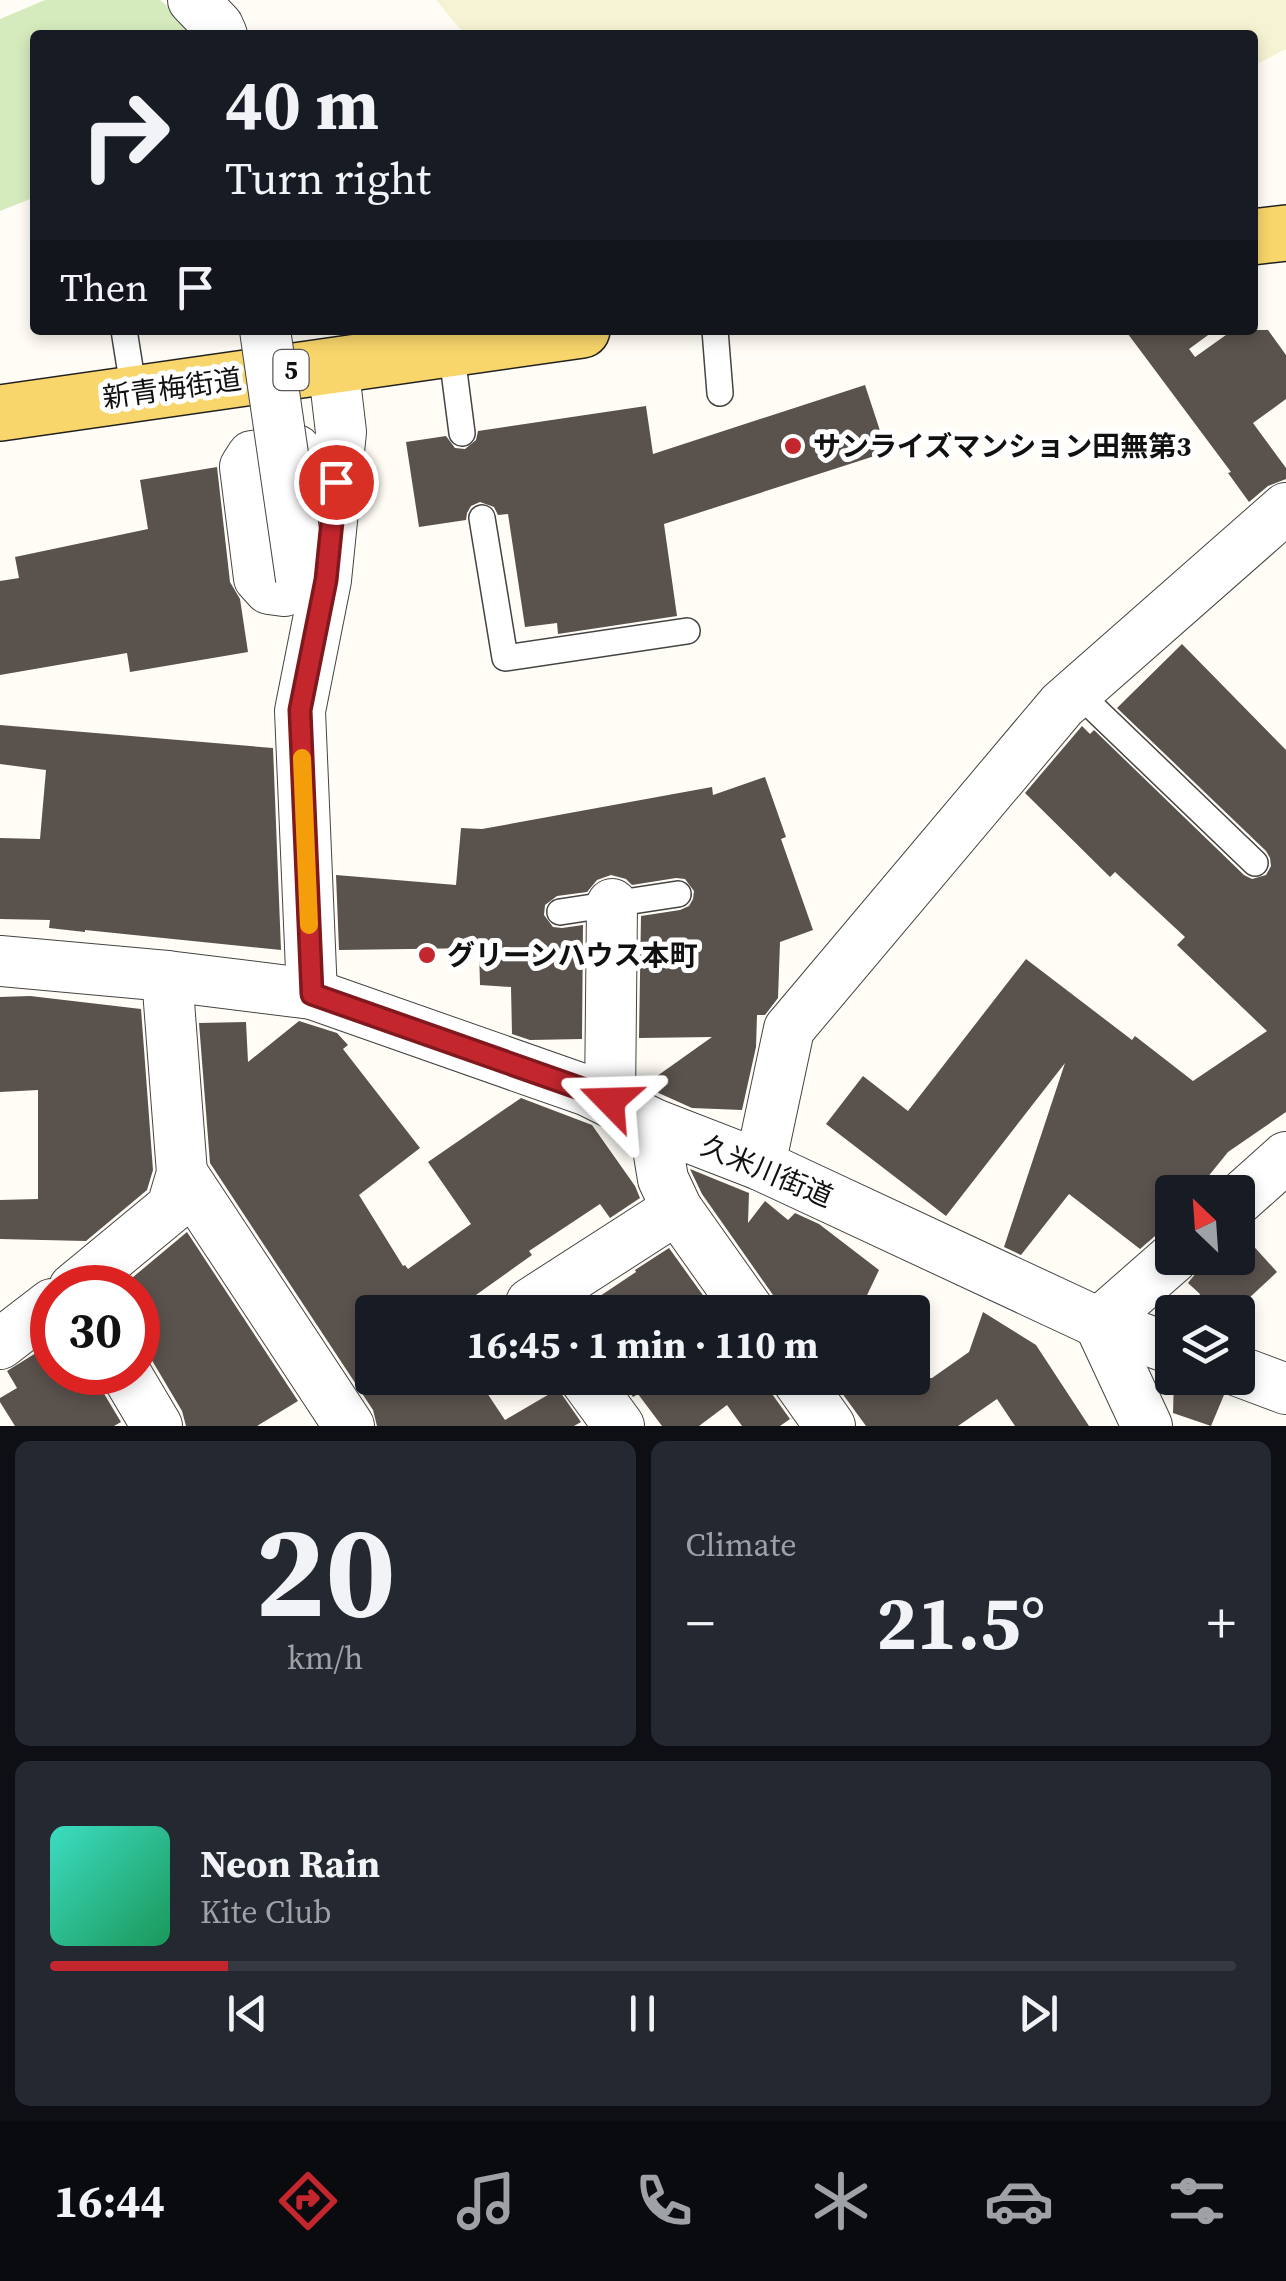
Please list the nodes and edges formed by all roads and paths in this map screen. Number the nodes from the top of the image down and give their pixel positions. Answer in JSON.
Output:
{"nodes":[{"id":1,"x":1286,"y":233,"type":"edge"},
{"id":2,"x":1258,"y":237,"type":"edge"},
{"id":3,"x":125,"y":335,"type":"edge"},
{"id":4,"x":266,"y":335,"type":"edge"},
{"id":5,"x":546,"y":335,"type":"edge"},
{"id":6,"x":714,"y":335,"type":"edge"},
{"id":7,"x":451,"y":348,"type":"junction"},
{"id":8,"x":338,"y":352,"type":"edge"},
{"id":9,"x":134,"y":393,"type":"junction"},
{"id":10,"x":720,"y":393,"type":"dead end"},
{"id":11,"x":0,"y":413,"type":"edge"},
{"id":12,"x":462,"y":434,"type":"dead end"},
{"id":13,"x":296,"y":450,"type":"dead end"},
{"id":14,"x":283,"y":452,"type":"edge"},
{"id":15,"x":283,"y":452,"type":"edge"},
{"id":16,"x":283,"y":452,"type":"edge"},
{"id":17,"x":283,"y":452,"type":"edge"},
{"id":18,"x":1286,"y":508,"type":"edge"},
{"id":19,"x":482,"y":518,"type":"dead end"},
{"id":20,"x":687,"y":631,"type":"dead end"},
{"id":21,"x":1077,"y":692,"type":"junction"},
{"id":22,"x":1255,"y":863,"type":"dead end"},
{"id":23,"x":678,"y":894,"type":"dead end"},
{"id":24,"x":612,"y":904,"type":"junction"},
{"id":25,"x":560,"y":912,"type":"dead end"},
{"id":26,"x":0,"y":961,"type":"edge"},
{"id":27,"x":167,"y":976,"type":"junction"},
{"id":28,"x":312,"y":994,"type":"junction"},
{"id":29,"x":610,"y":1101,"type":"junction"},
{"id":30,"x":654,"y":1124,"type":"junction"},
{"id":31,"x":1286,"y":1157,"type":"edge"},
{"id":32,"x":760,"y":1165,"type":"junction"},
{"id":33,"x":182,"y":1172,"type":"junction"},
{"id":34,"x":1255,"y":1185,"type":"edge"},
{"id":35,"x":677,"y":1209,"type":"junction"},
{"id":36,"x":101,"y":1265,"type":"edge"},
{"id":37,"x":1155,"y":1274,"type":"edge"},
{"id":38,"x":545,"y":1295,"type":"edge"},
{"id":39,"x":738,"y":1295,"type":"edge"},
{"id":40,"x":30,"y":1321,"type":"edge"},
{"id":41,"x":1099,"y":1323,"type":"junction"},
{"id":42,"x":1155,"y":1342,"type":"edge"},
{"id":43,"x":0,"y":1344,"type":"edge"},
{"id":44,"x":139,"y":1395,"type":"edge"},
{"id":45,"x":596,"y":1395,"type":"edge"},
{"id":46,"x":808,"y":1395,"type":"edge"},
{"id":47,"x":157,"y":1426,"type":"edge"},
{"id":48,"x":349,"y":1426,"type":"edge"},
{"id":49,"x":618,"y":1426,"type":"edge"},
{"id":50,"x":830,"y":1426,"type":"edge"},
{"id":51,"x":1147,"y":1426,"type":"edge"}],
"edges":[{"from":1,"to":2,"type":"main road"},
{"from":3,"to":9,"type":"lane"},
{"from":4,"to":14,"type":"street","bridge":true},
{"from":5,"to":7,"type":"main road","name":"新青梅街道","number":"5"},
{"from":6,"to":10,"type":"lane"},
{"from":7,"to":8,"type":"main road","name":"新青梅街道","number":"5"},
{"from":7,"to":12,"type":"lane"},
{"from":8,"to":9,"type":"main road","name":"新青梅街道","number":"5"},
{"from":8,"to":28,"type":"street"},
{"from":9,"to":11,"type":"main road","name":"新青梅街道","number":"5"},
{"from":13,"to":17,"type":"street","bridge":true},
{"from":15,"to":16,"type":"street","bridge":true},
{"from":18,"to":21,"type":"street"},
{"from":19,"to":20,"type":"lane"},
{"from":21,"to":22,"type":"lane"},
{"from":21,"to":32,"type":"street"},
{"from":23,"to":24,"type":"lane"},
{"from":24,"to":25,"type":"lane"},
{"from":24,"to":29,"type":"street"},
{"from":26,"to":27,"type":"street","name":"久米川街道"},
{"from":27,"to":28,"type":"street","name":"久米川街道"},
{"from":27,"to":33,"type":"street"},
{"from":28,"to":29,"type":"street","name":"久米川街道"},
{"from":29,"to":30,"type":"street","name":"久米川街道"},
{"from":30,"to":32,"type":"street","name":"久米川街道"},
{"from":30,"to":35,"type":"street"},
{"from":31,"to":34,"type":"street"},
{"from":32,"to":41,"type":"street","name":"久米川街道"},
{"from":33,"to":36,"type":"street"},
{"from":33,"to":48,"type":"street"},
{"from":35,"to":38,"type":"street"},
{"from":35,"to":39,"type":"street"},
{"from":37,"to":41,"type":"street"},
{"from":40,"to":43,"type":"street"},
{"from":41,"to":42,"type":"street","name":"久米川街道"},
{"from":41,"to":51,"type":"street"},
{"from":44,"to":47,"type":"street"},
{"from":45,"to":49,"type":"street"},
{"from":46,"to":50,"type":"street"}]}
